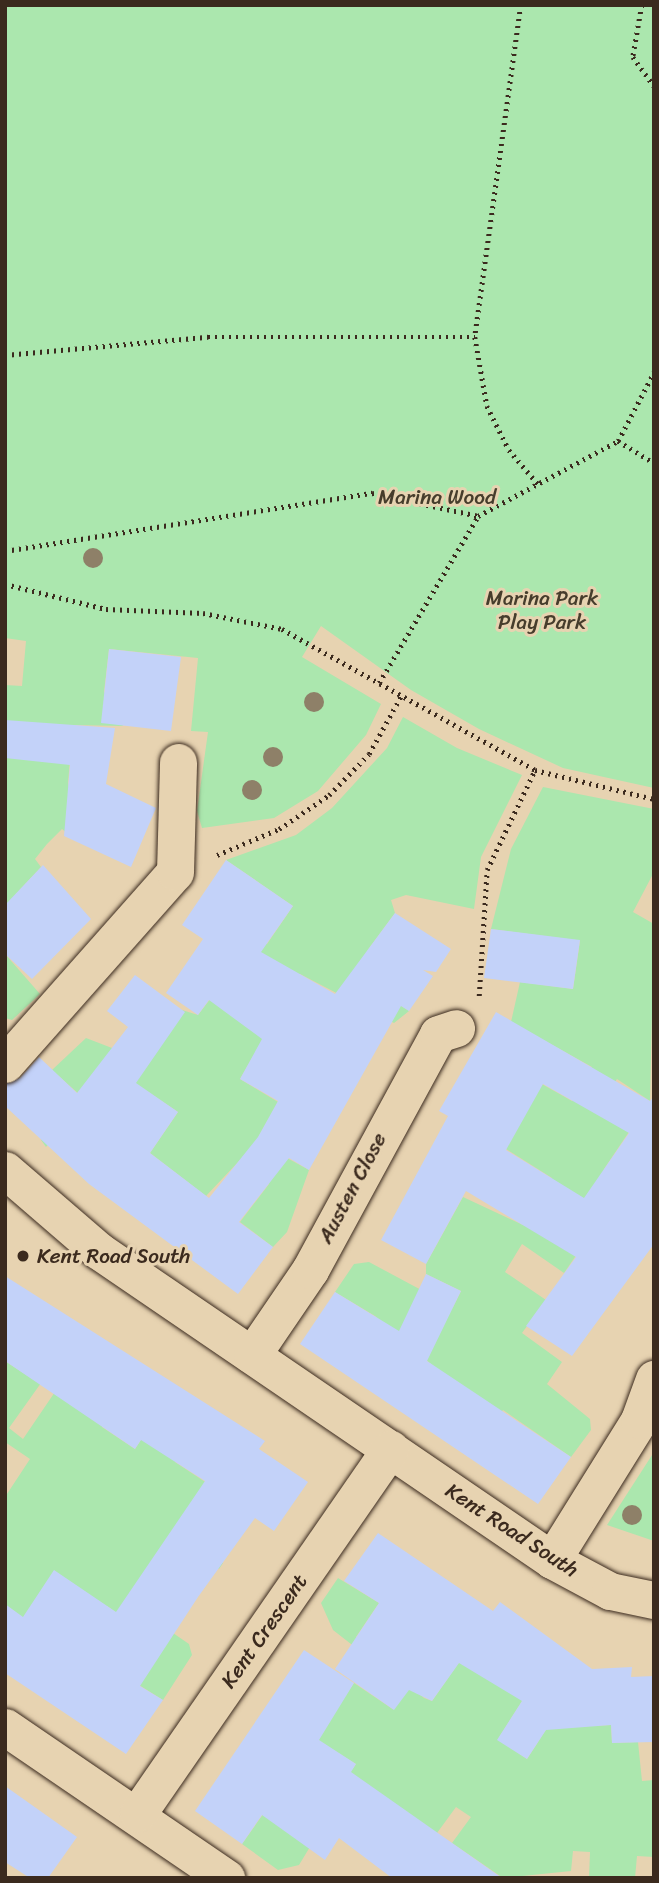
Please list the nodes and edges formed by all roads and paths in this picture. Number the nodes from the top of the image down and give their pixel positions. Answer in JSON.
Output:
{"nodes":[{"id":1,"x":520,"y":5,"type":"edge"},
{"id":2,"x":642,"y":5,"type":"edge"},
{"id":3,"x":654,"y":86,"type":"edge"},
{"id":4,"x":475,"y":337,"type":"junction"},
{"id":5,"x":5,"y":355,"type":"edge"},
{"id":6,"x":654,"y":372,"type":"edge"},
{"id":7,"x":618,"y":441,"type":"junction"},
{"id":8,"x":654,"y":463,"type":"edge"},
{"id":9,"x":538,"y":484,"type":"junction"},
{"id":10,"x":478,"y":516,"type":"junction"},
{"id":11,"x":5,"y":551,"type":"edge"},
{"id":12,"x":5,"y":584,"type":"edge"},
{"id":13,"x":379,"y":683,"type":"junction"},
{"id":14,"x":401,"y":696,"type":"junction"},
{"id":15,"x":178,"y":762,"type":"dead end"},
{"id":16,"x":535,"y":770,"type":"junction"},
{"id":17,"x":654,"y":799,"type":"edge"},
{"id":18,"x":176,"y":872,"type":"junction"},
{"id":19,"x":456,"y":1028,"type":"joint"},
{"id":20,"x":5,"y":1065,"type":"edge"},
{"id":21,"x":5,"y":1170,"type":"edge"},
{"id":22,"x":252,"y":1355,"type":"junction"},
{"id":23,"x":654,"y":1379,"type":"edge"},
{"id":24,"x":390,"y":1449,"type":"junction"},
{"id":25,"x":552,"y":1560,"type":"junction"},
{"id":26,"x":654,"y":1601,"type":"edge"},
{"id":27,"x":5,"y":1727,"type":"edge"},
{"id":28,"x":138,"y":1813,"type":"junction"},
{"id":29,"x":226,"y":1878,"type":"edge"}],
"edges":[{"from":1,"to":4,"type":"path"},
{"from":2,"to":3,"type":"path"},
{"from":4,"to":5,"type":"path"},
{"from":4,"to":9,"type":"path"},
{"from":6,"to":7,"type":"path"},
{"from":7,"to":8,"type":"path"},
{"from":7,"to":9,"type":"path"},
{"from":9,"to":10,"type":"path"},
{"from":10,"to":11,"type":"path"},
{"from":10,"to":13,"type":"path"},
{"from":12,"to":13,"type":"path"},
{"from":13,"to":14,"type":"path"},
{"from":14,"to":16,"type":"path"},
{"from":14,"to":18,"type":"path"},
{"from":15,"to":18,"type":"street"},
{"from":16,"to":17,"type":"path"},
{"from":16,"to":19,"type":"path"},
{"from":18,"to":20,"type":"street"},
{"from":19,"to":22,"type":"street","name":"Austen Close"},
{"from":21,"to":22,"type":"street","name":"Kent Road South"},
{"from":22,"to":24,"type":"street","name":"Kent Road South"},
{"from":23,"to":25,"type":"street"},
{"from":24,"to":25,"type":"street","name":"Kent Road South"},
{"from":24,"to":28,"type":"street","name":"Kent Crescent"},
{"from":25,"to":26,"type":"street","name":"Kent Road South"},
{"from":27,"to":28,"type":"street"},
{"from":28,"to":29,"type":"street"}]}
